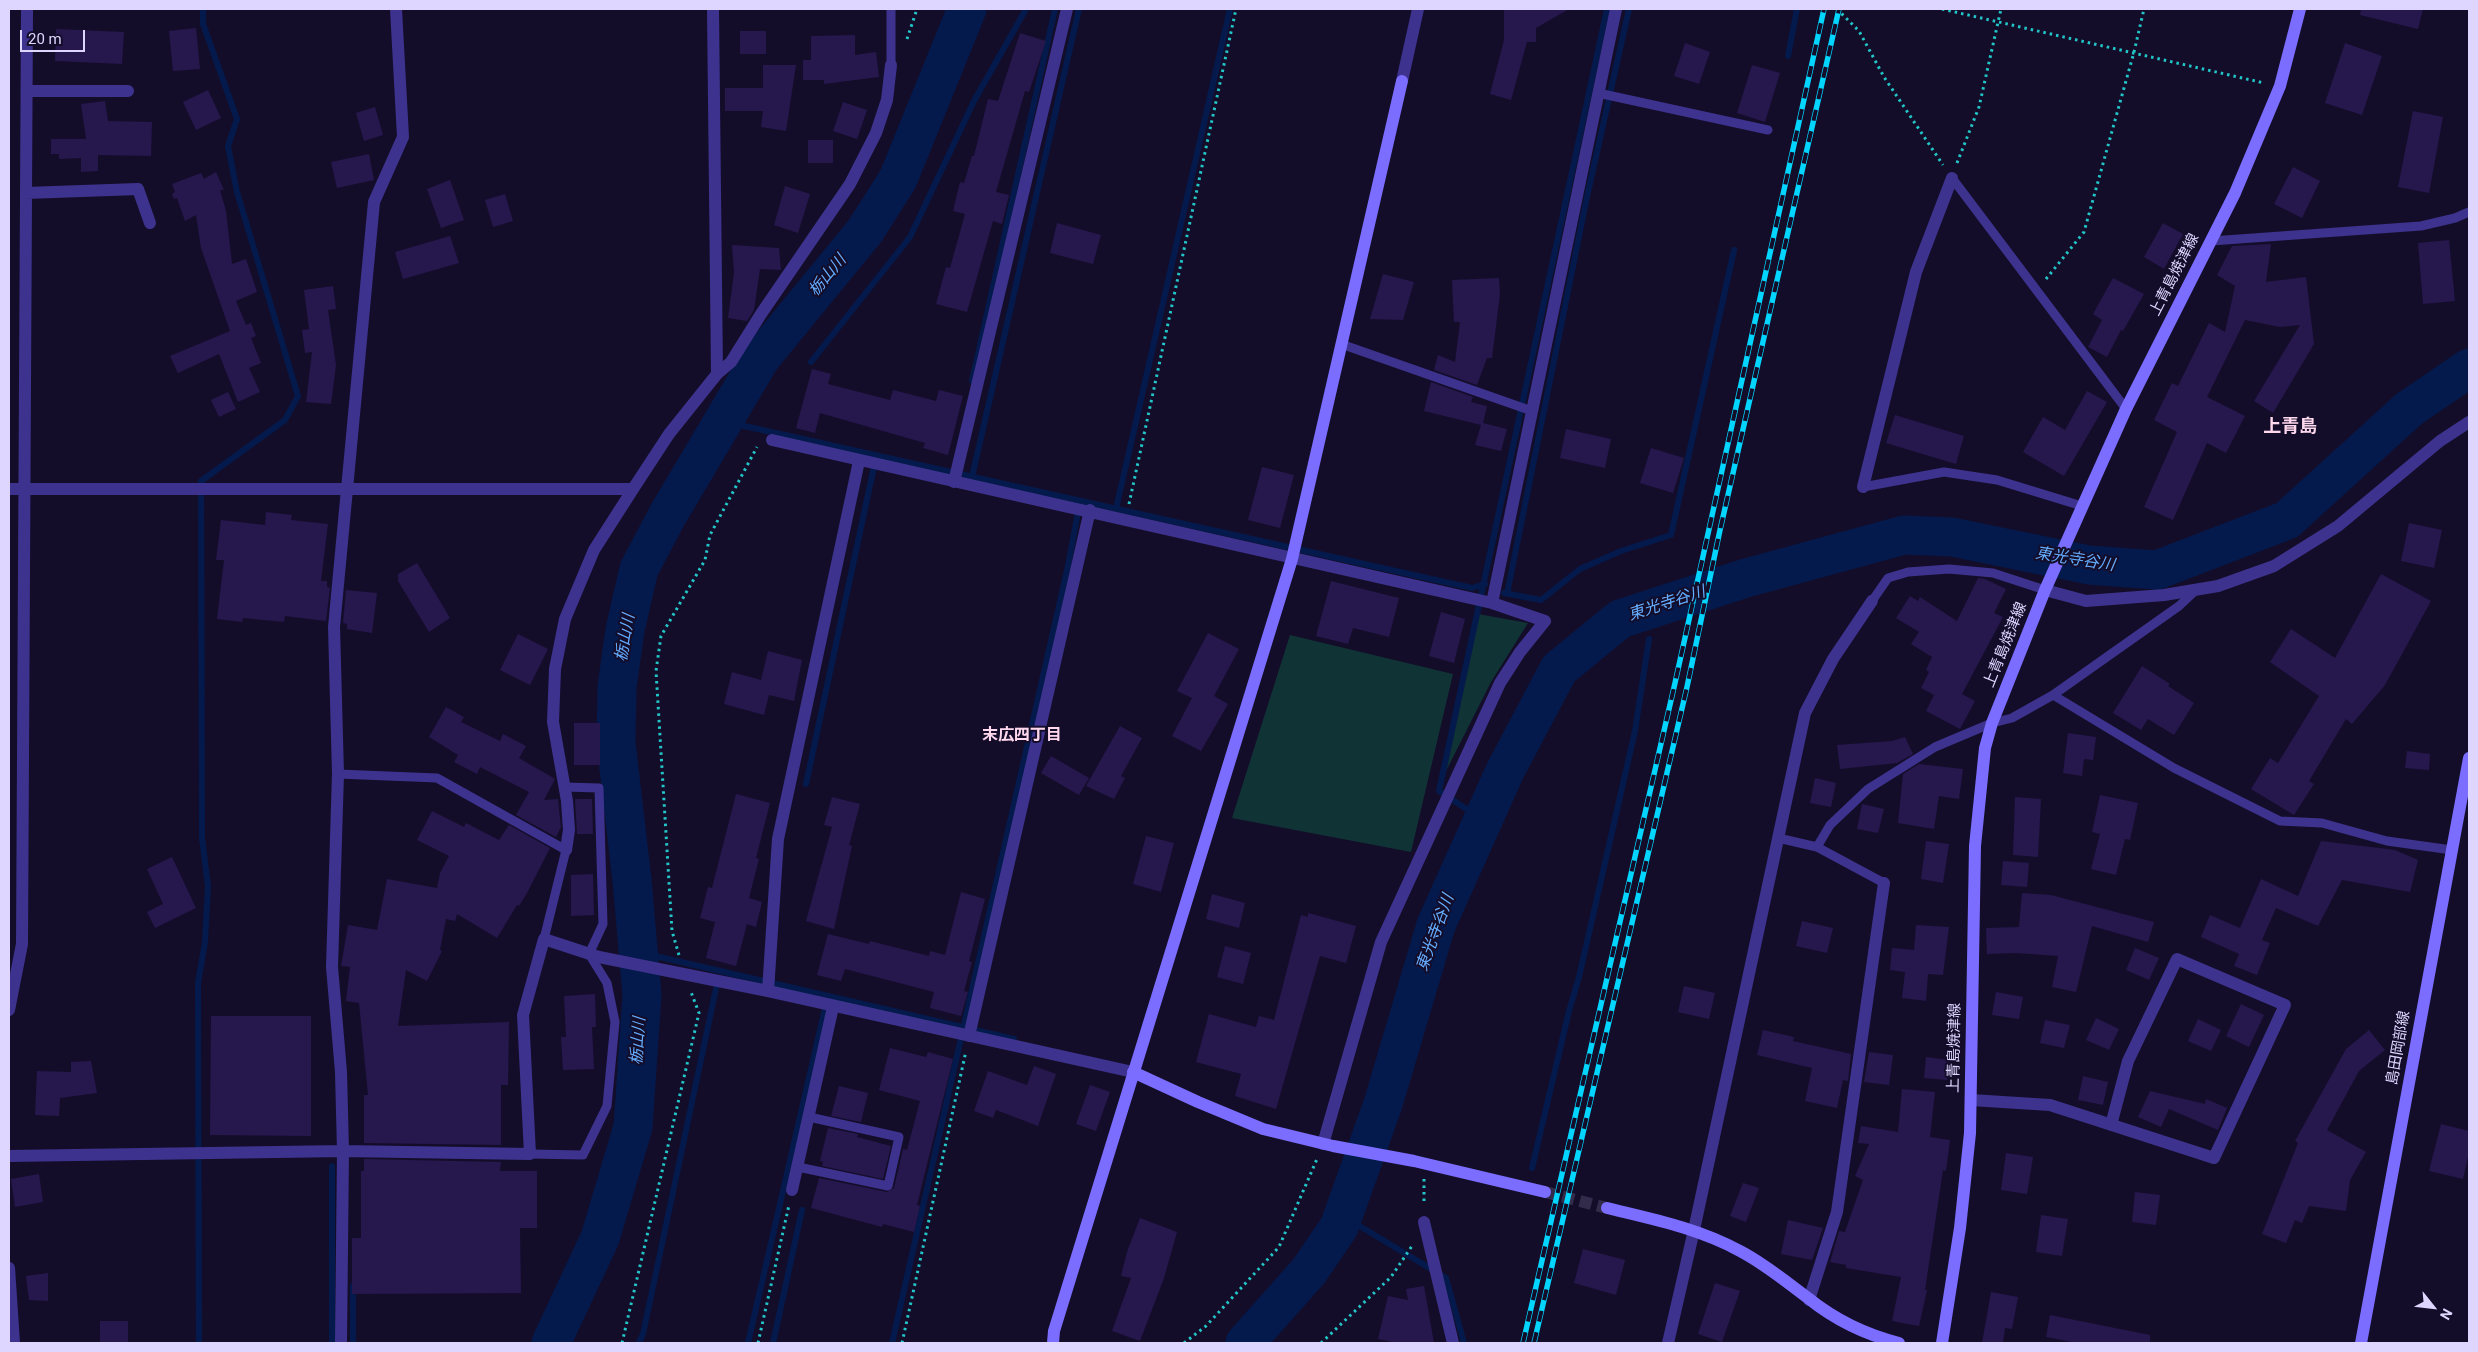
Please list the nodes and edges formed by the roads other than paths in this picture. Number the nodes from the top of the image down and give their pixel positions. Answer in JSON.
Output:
{"nodes":[{"id":1,"x":27,"y":9,"type":"edge"},
{"id":2,"x":396,"y":9,"type":"edge"},
{"id":3,"x":713,"y":9,"type":"edge"},
{"id":4,"x":891,"y":9,"type":"edge"},
{"id":5,"x":1067,"y":9,"type":"edge"},
{"id":6,"x":1418,"y":9,"type":"edge"},
{"id":7,"x":1616,"y":9,"type":"edge"},
{"id":8,"x":2300,"y":9,"type":"edge"},
{"id":9,"x":891,"y":65,"type":"joint"},
{"id":10,"x":26,"y":91,"type":"junction"},
{"id":11,"x":128,"y":92,"type":"dead end"},
{"id":12,"x":1598,"y":93,"type":"junction"},
{"id":13,"x":1768,"y":130,"type":"dead end"},
{"id":14,"x":1952,"y":178,"type":"joint"},
{"id":15,"x":26,"y":193,"type":"junction"},
{"id":16,"x":2469,"y":212,"type":"edge"},
{"id":17,"x":150,"y":223,"type":"dead end"},
{"id":18,"x":2211,"y":241,"type":"junction"},
{"id":19,"x":1341,"y":344,"type":"junction"},
{"id":20,"x":717,"y":374,"type":"junction"},
{"id":21,"x":2126,"y":409,"type":"junction"},
{"id":22,"x":1532,"y":411,"type":"junction"},
{"id":23,"x":2469,"y":422,"type":"edge"},
{"id":24,"x":772,"y":440,"type":"road end"},
{"id":25,"x":860,"y":461,"type":"junction"},
{"id":26,"x":954,"y":482,"type":"junction"},
{"id":27,"x":1863,"y":487,"type":"joint"},
{"id":28,"x":9,"y":489,"type":"edge"},
{"id":29,"x":633,"y":489,"type":"junction"},
{"id":30,"x":26,"y":490,"type":"junction"},
{"id":31,"x":346,"y":490,"type":"junction"},
{"id":32,"x":1090,"y":510,"type":"junction"},
{"id":33,"x":2080,"y":511,"type":"junction"},
{"id":34,"x":1292,"y":558,"type":"junction"},
{"id":35,"x":2045,"y":590,"type":"junction"},
{"id":36,"x":2196,"y":590,"type":"junction"},
{"id":37,"x":1872,"y":601,"type":"joint"},
{"id":38,"x":1492,"y":603,"type":"junction"},
{"id":39,"x":2053,"y":694,"type":"junction"},
{"id":40,"x":1992,"y":723,"type":"junction"},
{"id":41,"x":2469,"y":758,"type":"edge"},
{"id":42,"x":338,"y":774,"type":"junction"},
{"id":43,"x":565,"y":787,"type":"junction"},
{"id":44,"x":1778,"y":838,"type":"junction"},
{"id":45,"x":1817,"y":847,"type":"junction"},
{"id":46,"x":566,"y":850,"type":"junction"},
{"id":47,"x":2452,"y":850,"type":"junction"},
{"id":48,"x":1884,"y":883,"type":"joint"},
{"id":49,"x":544,"y":939,"type":"junction"},
{"id":50,"x":594,"y":956,"type":"junction"},
{"id":51,"x":768,"y":992,"type":"junction"},
{"id":52,"x":833,"y":1007,"type":"junction"},
{"id":53,"x":9,"y":1010,"type":"edge"},
{"id":54,"x":969,"y":1036,"type":"junction"},
{"id":55,"x":1133,"y":1072,"type":"junction"},
{"id":56,"x":1971,"y":1100,"type":"junction"},
{"id":57,"x":809,"y":1117,"type":"junction"},
{"id":58,"x":2111,"y":1125,"type":"junction"},
{"id":59,"x":1328,"y":1145,"type":"junction"},
{"id":60,"x":343,"y":1151,"type":"junction"},
{"id":61,"x":530,"y":1154,"type":"junction"},
{"id":62,"x":9,"y":1156,"type":"edge"},
{"id":63,"x":798,"y":1166,"type":"junction"},
{"id":64,"x":792,"y":1190,"type":"road end"},
{"id":65,"x":1545,"y":1192,"type":"tunnel mouth"},
{"id":66,"x":1607,"y":1208,"type":"tunnel mouth"},
{"id":67,"x":1424,"y":1222,"type":"road end"},
{"id":68,"x":1694,"y":1230,"type":"junction"},
{"id":69,"x":9,"y":1268,"type":"edge"},
{"id":70,"x":1809,"y":1300,"type":"junction"},
{"id":71,"x":14,"y":1343,"type":"edge"},
{"id":72,"x":341,"y":1343,"type":"edge"},
{"id":73,"x":1053,"y":1343,"type":"edge"},
{"id":74,"x":1453,"y":1343,"type":"edge"},
{"id":75,"x":1668,"y":1343,"type":"edge"},
{"id":76,"x":1899,"y":1343,"type":"edge"},
{"id":77,"x":1942,"y":1343,"type":"edge"},
{"id":78,"x":2361,"y":1343,"type":"edge"}],
"edges":[{"from":1,"to":10,"type":"street"},
{"from":2,"to":31,"type":"street"},
{"from":3,"to":20,"type":"street"},
{"from":4,"to":9,"type":"lane"},
{"from":5,"to":26,"type":"street"},
{"from":6,"to":19,"type":"street"},
{"from":7,"to":12,"type":"street"},
{"from":8,"to":18,"type":"street","name":"上青島焼津線"},
{"from":9,"to":20,"type":"street"},
{"from":10,"to":11,"type":"street"},
{"from":10,"to":15,"type":"street"},
{"from":12,"to":13,"type":"lane"},
{"from":12,"to":22,"type":"street"},
{"from":14,"to":21,"type":"lane"},
{"from":14,"to":27,"type":"street"},
{"from":15,"to":17,"type":"street"},
{"from":15,"to":30,"type":"street"},
{"from":16,"to":18,"type":"lane"},
{"from":18,"to":21,"type":"street","name":"上青島焼津線"},
{"from":19,"to":22,"type":"lane"},
{"from":19,"to":34,"type":"street"},
{"from":20,"to":29,"type":"street"},
{"from":21,"to":33,"type":"street","name":"上青島焼津線"},
{"from":22,"to":38,"type":"street"},
{"from":23,"to":36,"type":"street"},
{"from":24,"to":25,"type":"street"},
{"from":25,"to":26,"type":"street"},
{"from":25,"to":51,"type":"street"},
{"from":26,"to":32,"type":"street"},
{"from":27,"to":33,"type":"lane"},
{"from":28,"to":30,"type":"street"},
{"from":29,"to":31,"type":"street"},
{"from":29,"to":43,"type":"street"},
{"from":30,"to":31,"type":"street"},
{"from":30,"to":53,"type":"street"},
{"from":31,"to":42,"type":"street"},
{"from":32,"to":34,"type":"street"},
{"from":32,"to":54,"type":"street"},
{"from":33,"to":35,"type":"street","name":"上青島焼津線"},
{"from":34,"to":38,"type":"street"},
{"from":34,"to":55,"type":"street"},
{"from":35,"to":36,"type":"street"},
{"from":35,"to":37,"type":"lane"},
{"from":35,"to":40,"type":"street","name":"上青島焼津線"},
{"from":36,"to":39,"type":"lane"},
{"from":37,"to":44,"type":"street"},
{"from":38,"to":59,"type":"street"},
{"from":39,"to":40,"type":"lane"},
{"from":39,"to":47,"type":"lane"},
{"from":40,"to":45,"type":"lane"},
{"from":40,"to":56,"type":"street","name":"上青島焼津線"},
{"from":41,"to":47,"type":"street","name":"島田岡部線"},
{"from":42,"to":46,"type":"lane"},
{"from":42,"to":60,"type":"street"},
{"from":43,"to":46,"type":"street"},
{"from":43,"to":50,"type":"lane"},
{"from":44,"to":45,"type":"lane"},
{"from":44,"to":68,"type":"street"},
{"from":45,"to":48,"type":"lane"},
{"from":46,"to":49,"type":"lane"},
{"from":47,"to":78,"type":"street","name":"島田岡部線"},
{"from":48,"to":70,"type":"street"},
{"from":49,"to":50,"type":"street"},
{"from":49,"to":61,"type":"street"},
{"from":50,"to":51,"type":"street"},
{"from":50,"to":61,"type":"lane"},
{"from":51,"to":52,"type":"street"},
{"from":52,"to":54,"type":"street"},
{"from":52,"to":57,"type":"street"},
{"from":54,"to":55,"type":"street"},
{"from":55,"to":59,"type":"street"},
{"from":55,"to":73,"type":"street"},
{"from":56,"to":58,"type":"street"},
{"from":56,"to":77,"type":"street","name":"上青島焼津線"},
{"from":57,"to":63,"type":"street"},
{"from":57,"to":63,"type":"lane"},
{"from":58,"to":58,"type":"street"},
{"from":59,"to":65,"type":"street"},
{"from":60,"to":61,"type":"street"},
{"from":60,"to":62,"type":"street"},
{"from":60,"to":72,"type":"street"},
{"from":63,"to":64,"type":"street"},
{"from":66,"to":68,"type":"street"},
{"from":67,"to":74,"type":"street"},
{"from":68,"to":70,"type":"street"},
{"from":68,"to":75,"type":"street"},
{"from":69,"to":71,"type":"street"},
{"from":70,"to":76,"type":"street"}]}
